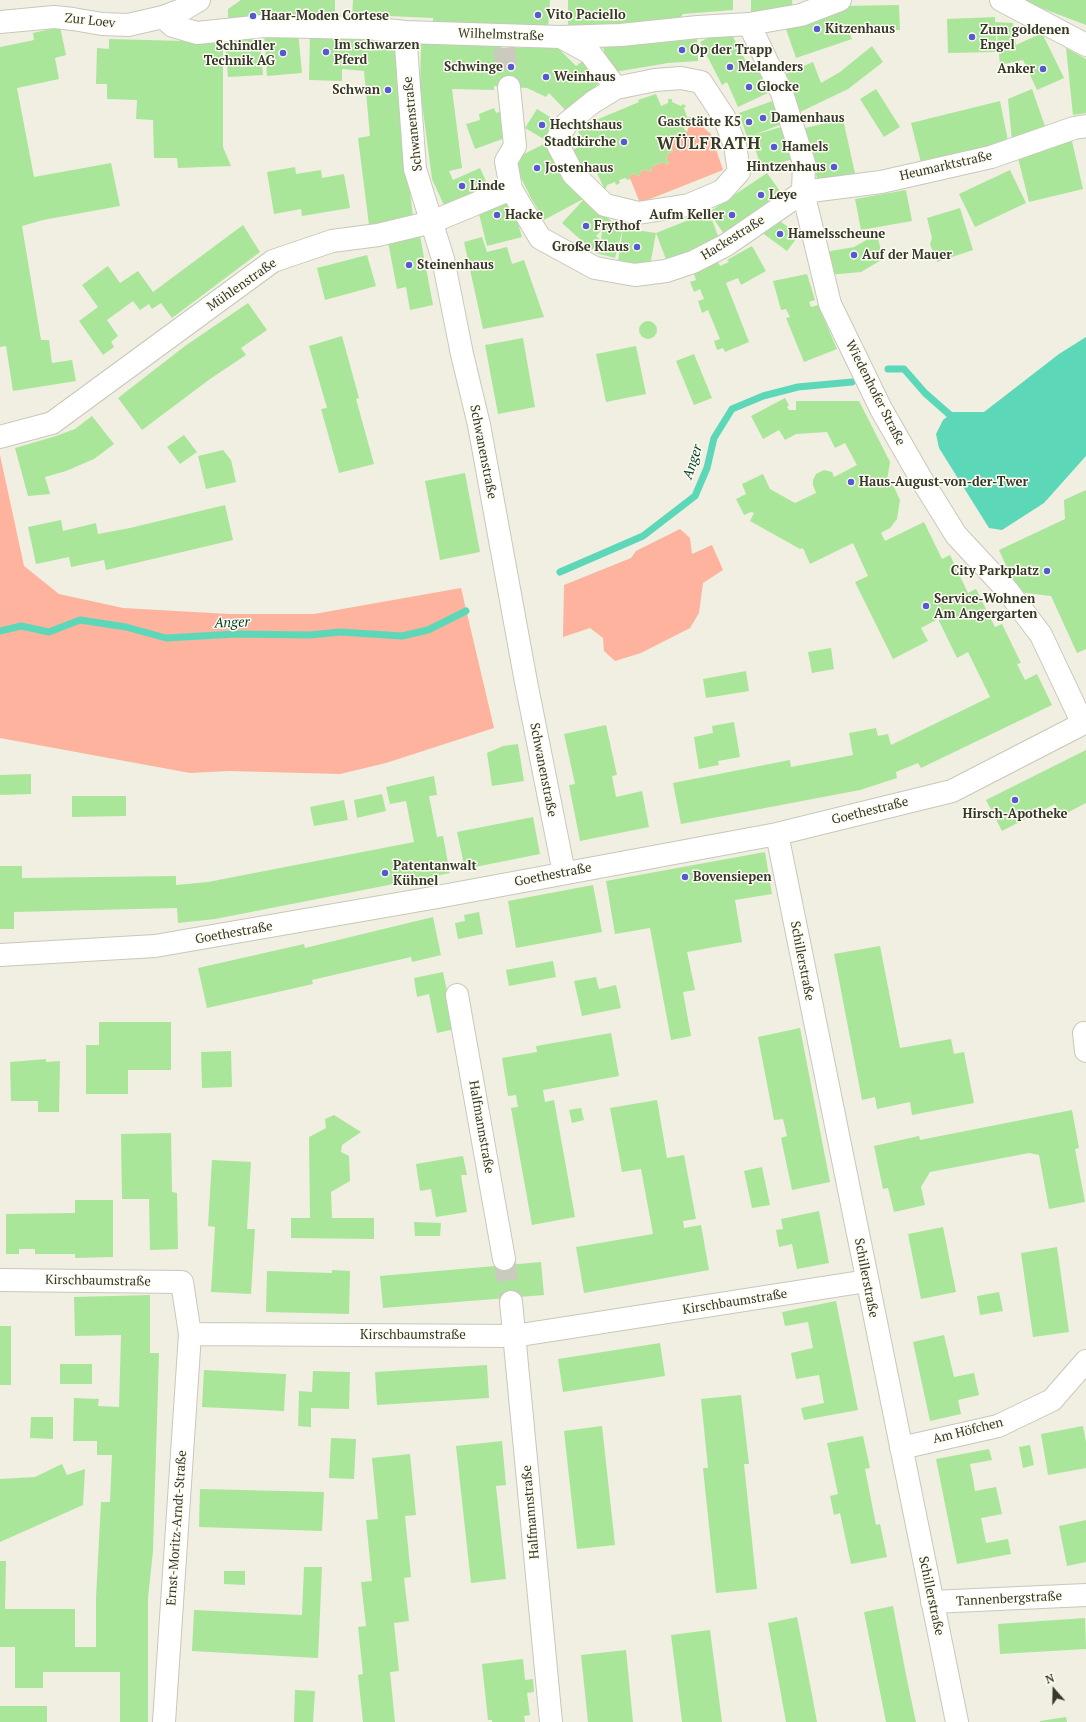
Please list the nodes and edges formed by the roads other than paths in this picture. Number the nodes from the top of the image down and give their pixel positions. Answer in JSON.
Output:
{"nodes":[{"id":1,"x":199,"y":0,"type":"edge"},
{"id":2,"x":840,"y":0,"type":"edge"},
{"id":3,"x":1001,"y":0,"type":"edge"},
{"id":4,"x":163,"y":17,"type":"junction"},
{"id":5,"x":0,"y":22,"type":"edge"},
{"id":6,"x":749,"y":24,"type":"junction"},
{"id":7,"x":405,"y":32,"type":"junction"},
{"id":8,"x":561,"y":37,"type":"junction"},
{"id":9,"x":1086,"y":45,"type":"edge"},
{"id":10,"x":509,"y":87,"type":"tunnel mouth"},
{"id":11,"x":616,"y":88,"type":"junction"},
{"id":12,"x":1086,"y":126,"type":"edge"},
{"id":13,"x":511,"y":189,"type":"junction"},
{"id":14,"x":803,"y":192,"type":"junction"},
{"id":15,"x":432,"y":222,"type":"junction"},
{"id":16,"x":0,"y":437,"type":"edge"},
{"id":17,"x":1084,"y":723,"type":"edge"},
{"id":18,"x":777,"y":834,"type":"junction"},
{"id":19,"x":564,"y":873,"type":"junction"},
{"id":20,"x":0,"y":955,"type":"edge"},
{"id":21,"x":457,"y":995,"type":"dead end"},
{"id":22,"x":504,"y":1259,"type":"tunnel mouth"},
{"id":23,"x":0,"y":1280,"type":"edge"},
{"id":24,"x":867,"y":1281,"type":"junction"},
{"id":25,"x":511,"y":1302,"type":"tunnel mouth"},
{"id":26,"x":190,"y":1334,"type":"junction"},
{"id":27,"x":514,"y":1336,"type":"junction"},
{"id":28,"x":1086,"y":1361,"type":"edge"},
{"id":29,"x":901,"y":1448,"type":"junction"},
{"id":30,"x":1086,"y":1596,"type":"edge"},
{"id":31,"x":932,"y":1602,"type":"junction"},
{"id":32,"x":164,"y":1722,"type":"edge"},
{"id":33,"x":551,"y":1722,"type":"edge"},
{"id":34,"x":957,"y":1722,"type":"edge"}],
"edges":[{"from":1,"to":4,"type":"street","name":"Zur Loev"},
{"from":2,"to":6,"type":"street","name":"Wilhelmstraße"},
{"from":3,"to":9,"type":"street"},
{"from":4,"to":5,"type":"street","name":"Zur Loev"},
{"from":4,"to":7,"type":"street","name":"Wilhelmstraße"},
{"from":6,"to":8,"type":"street","name":"Wilhelmstraße"},
{"from":6,"to":14,"type":"street","name":"Wiedenhofer Straße"},
{"from":7,"to":8,"type":"street","name":"Wilhelmstraße"},
{"from":7,"to":15,"type":"street","name":"Schwanenstraße"},
{"from":8,"to":11,"type":"street"},
{"from":10,"to":13,"type":"street","name":"Hackestraße"},
{"from":11,"to":11,"type":"street"},
{"from":12,"to":14,"type":"street","name":"Heumarktstraße"},
{"from":13,"to":14,"type":"street","name":"Hackestraße"},
{"from":13,"to":15,"type":"street","name":"Mühlenstraße"},
{"from":14,"to":17,"type":"street","name":"Wiedenhofer Straße"},
{"from":15,"to":16,"type":"street","name":"Mühlenstraße"},
{"from":15,"to":19,"type":"street","name":"Schwanenstraße"},
{"from":17,"to":18,"type":"street","name":"Goethestraße"},
{"from":18,"to":19,"type":"street","name":"Goethestraße"},
{"from":18,"to":24,"type":"street","name":"Schillerstraße"},
{"from":19,"to":20,"type":"street","name":"Goethestraße"},
{"from":21,"to":22,"type":"street","name":"Halfmannstraße"},
{"from":23,"to":26,"type":"street","name":"Kirschbaumstraße"},
{"from":24,"to":27,"type":"street","name":"Kirschbaumstraße"},
{"from":24,"to":29,"type":"street","name":"Schillerstraße"},
{"from":25,"to":27,"type":"street","name":"Halfmannstraße"},
{"from":26,"to":27,"type":"street","name":"Kirschbaumstraße"},
{"from":26,"to":32,"type":"street","name":"Ernst-Moritz-Arndt-Straße"},
{"from":27,"to":33,"type":"street","name":"Halfmannstraße"},
{"from":28,"to":29,"type":"street","name":"Am Höfchen"},
{"from":29,"to":31,"type":"street","name":"Schillerstraße"},
{"from":30,"to":31,"type":"street","name":"Tannenbergstraße"},
{"from":31,"to":34,"type":"street","name":"Schillerstraße"}]}
